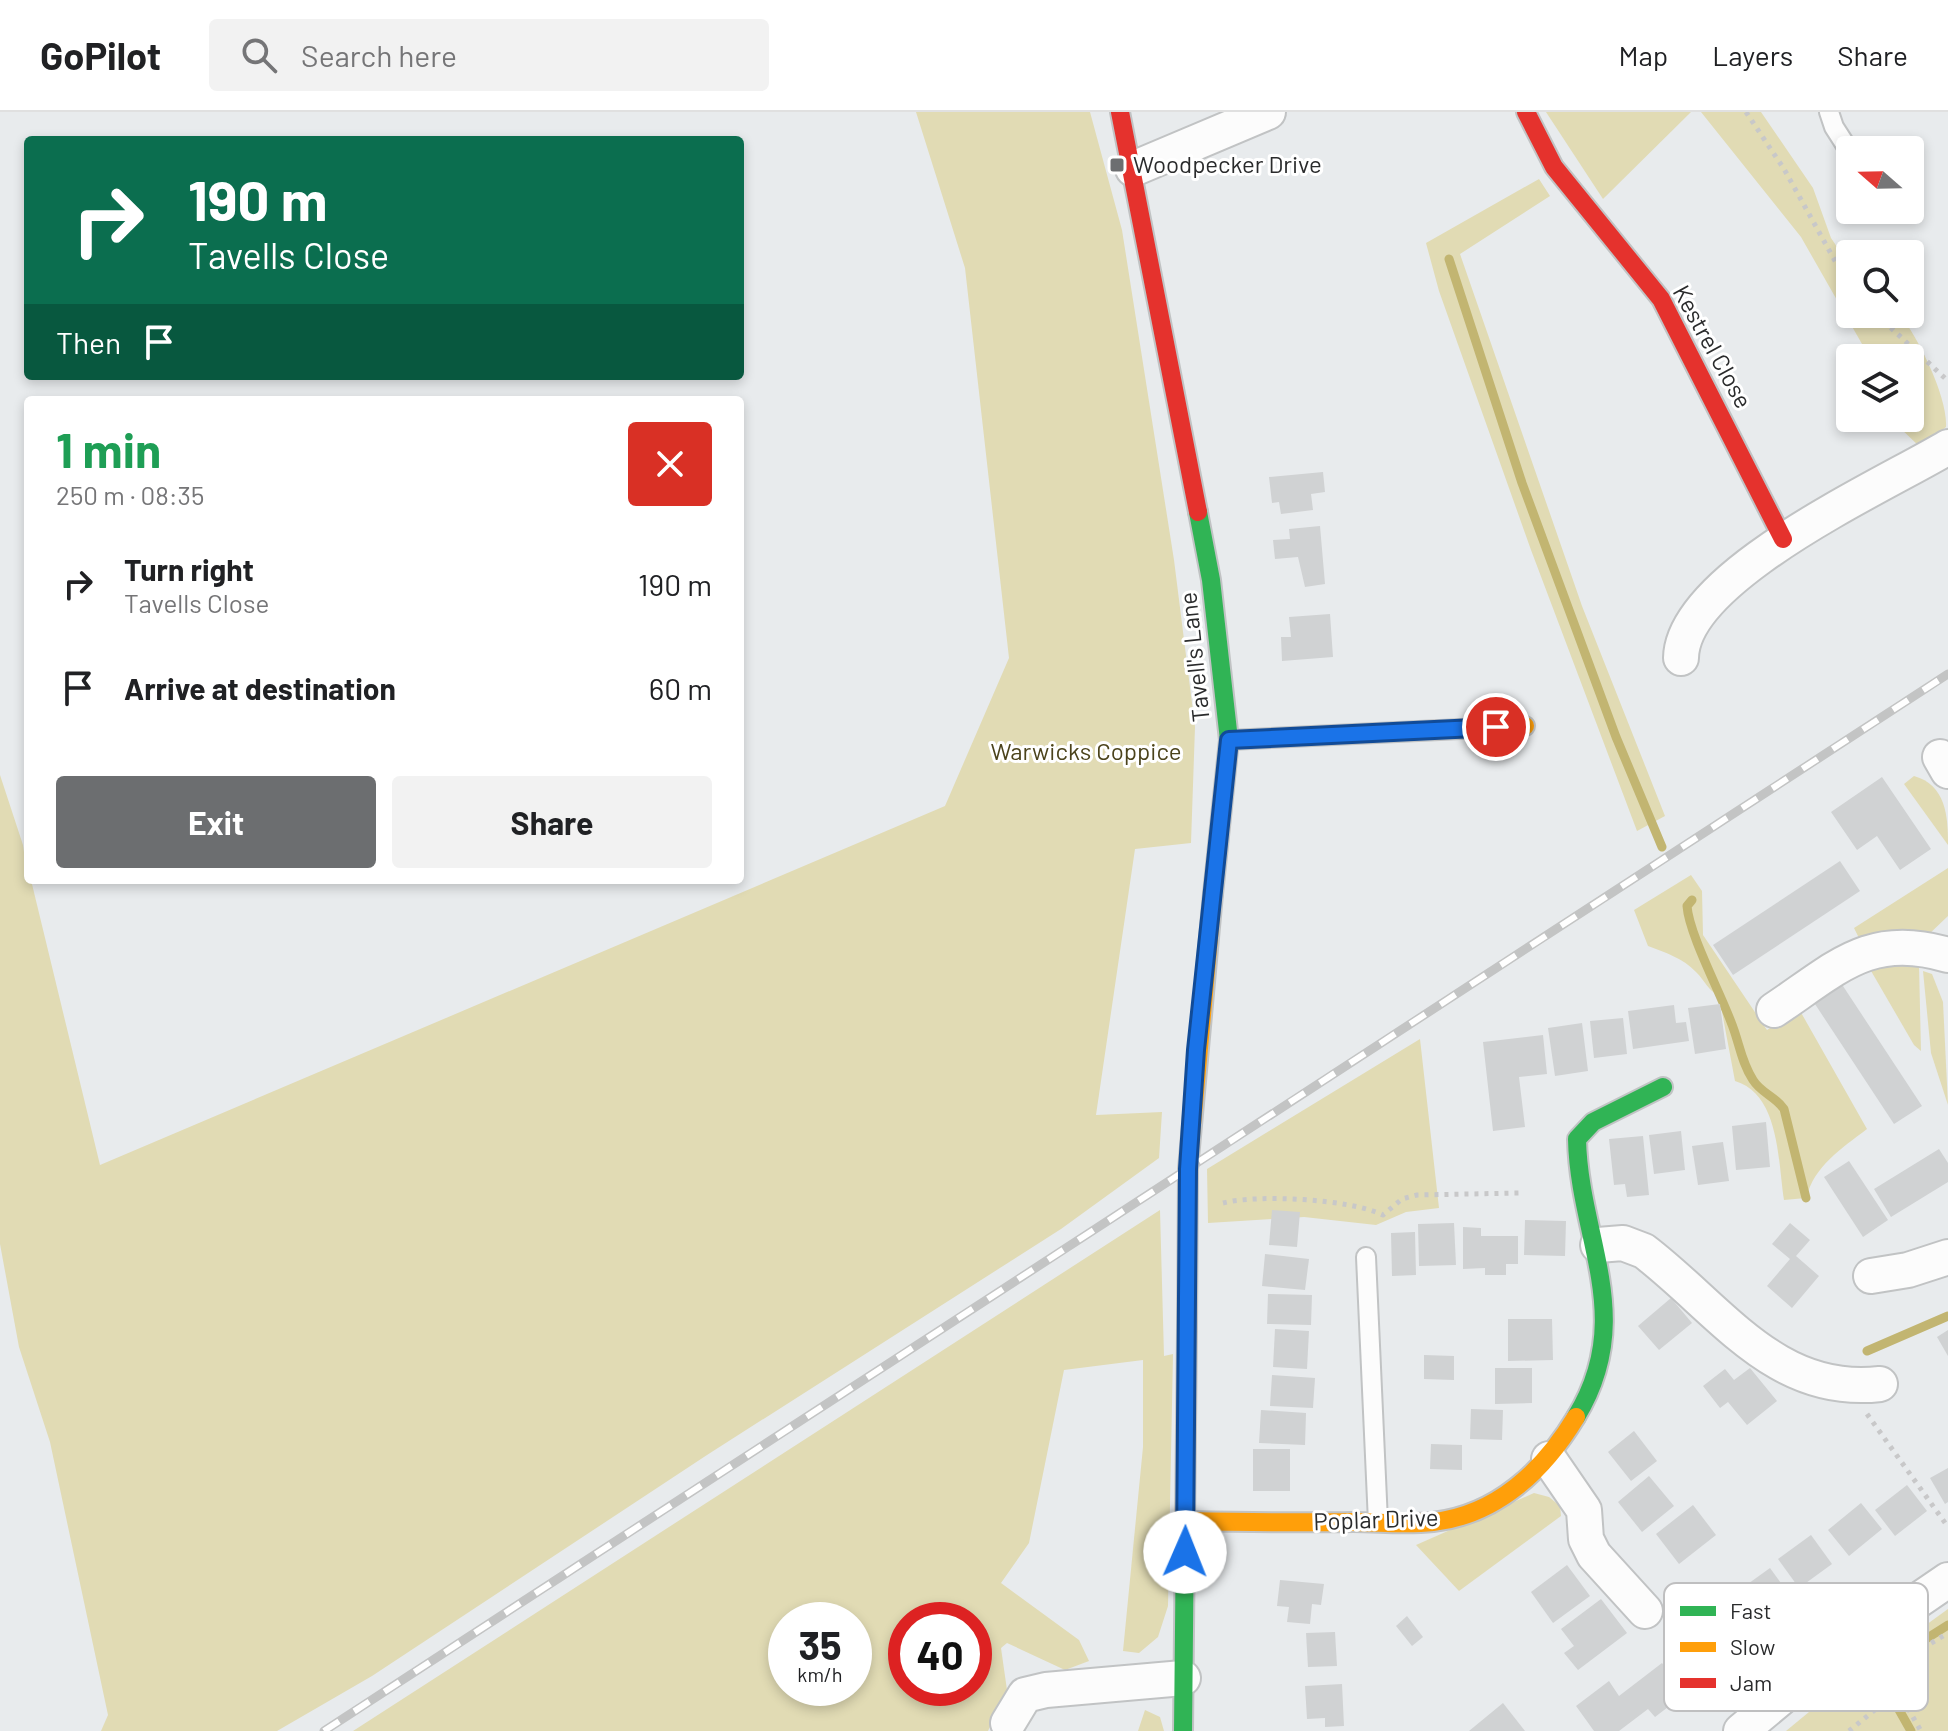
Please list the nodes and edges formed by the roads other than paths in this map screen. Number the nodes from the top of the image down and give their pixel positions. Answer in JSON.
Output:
{"nodes":[{"id":1,"x":1120,"y":112,"type":"edge"},
{"id":2,"x":1268,"y":112,"type":"edge"},
{"id":3,"x":1526,"y":112,"type":"edge"},
{"id":4,"x":1829,"y":112,"type":"edge"},
{"id":5,"x":1840,"y":136,"type":"edge"},
{"id":6,"x":1133,"y":169,"type":"junction"},
{"id":7,"x":1948,"y":447,"type":"edge"},
{"id":8,"x":1783,"y":539,"type":"junction"},
{"id":9,"x":1681,"y":658,"type":"dead end"},
{"id":10,"x":1525,"y":726,"type":"dead end"},
{"id":11,"x":1229,"y":740,"type":"junction"},
{"id":12,"x":1948,"y":955,"type":"edge"},
{"id":13,"x":1774,"y":1010,"type":"dead end"},
{"id":14,"x":1663,"y":1087,"type":"dead end"},
{"id":15,"x":1598,"y":1245,"type":"junction"},
{"id":16,"x":1366,"y":1257,"type":"dead end"},
{"id":17,"x":1948,"y":1257,"type":"edge"},
{"id":18,"x":1871,"y":1276,"type":"dead end"},
{"id":19,"x":1865,"y":1386,"type":"road end"},
{"id":20,"x":1549,"y":1459,"type":"junction"},
{"id":21,"x":1186,"y":1521,"type":"junction"},
{"id":22,"x":1378,"y":1522,"type":"junction"},
{"id":23,"x":1948,"y":1580,"type":"edge"},
{"id":24,"x":1928,"y":1594,"type":"edge"},
{"id":25,"x":1645,"y":1611,"type":"dead end"},
{"id":26,"x":1183,"y":1678,"type":"junction"},
{"id":27,"x":1765,"y":1711,"type":"edge"},
{"id":28,"x":1006,"y":1727,"type":"edge"},
{"id":29,"x":1183,"y":1731,"type":"edge"},
{"id":30,"x":1741,"y":1731,"type":"edge"}],
"edges":[{"from":1,"to":6,"type":"street","name":"Tavell's Lane"},
{"from":2,"to":6,"type":"street"},
{"from":3,"to":8,"type":"street","name":"Kestrel Close"},
{"from":4,"to":5,"type":"lane"},
{"from":6,"to":11,"type":"street","name":"Tavell's Lane"},
{"from":7,"to":8,"type":"street"},
{"from":8,"to":9,"type":"street"},
{"from":10,"to":11,"type":"street"},
{"from":11,"to":21,"type":"street","name":"Tavell's Lane"},
{"from":12,"to":13,"type":"street"},
{"from":14,"to":15,"type":"street","name":"Poplar Drive"},
{"from":15,"to":19,"type":"street"},
{"from":15,"to":20,"type":"street","name":"Poplar Drive"},
{"from":16,"to":22,"type":"lane"},
{"from":17,"to":18,"type":"street"},
{"from":20,"to":22,"type":"street","name":"Poplar Drive"},
{"from":20,"to":25,"type":"street"},
{"from":21,"to":22,"type":"street","name":"Poplar Drive"},
{"from":21,"to":26,"type":"street","name":"Tavell's Lane"},
{"from":23,"to":24,"type":"street"},
{"from":26,"to":28,"type":"street"},
{"from":26,"to":29,"type":"street","name":"Tavell's Lane"},
{"from":27,"to":30,"type":"street"}]}
